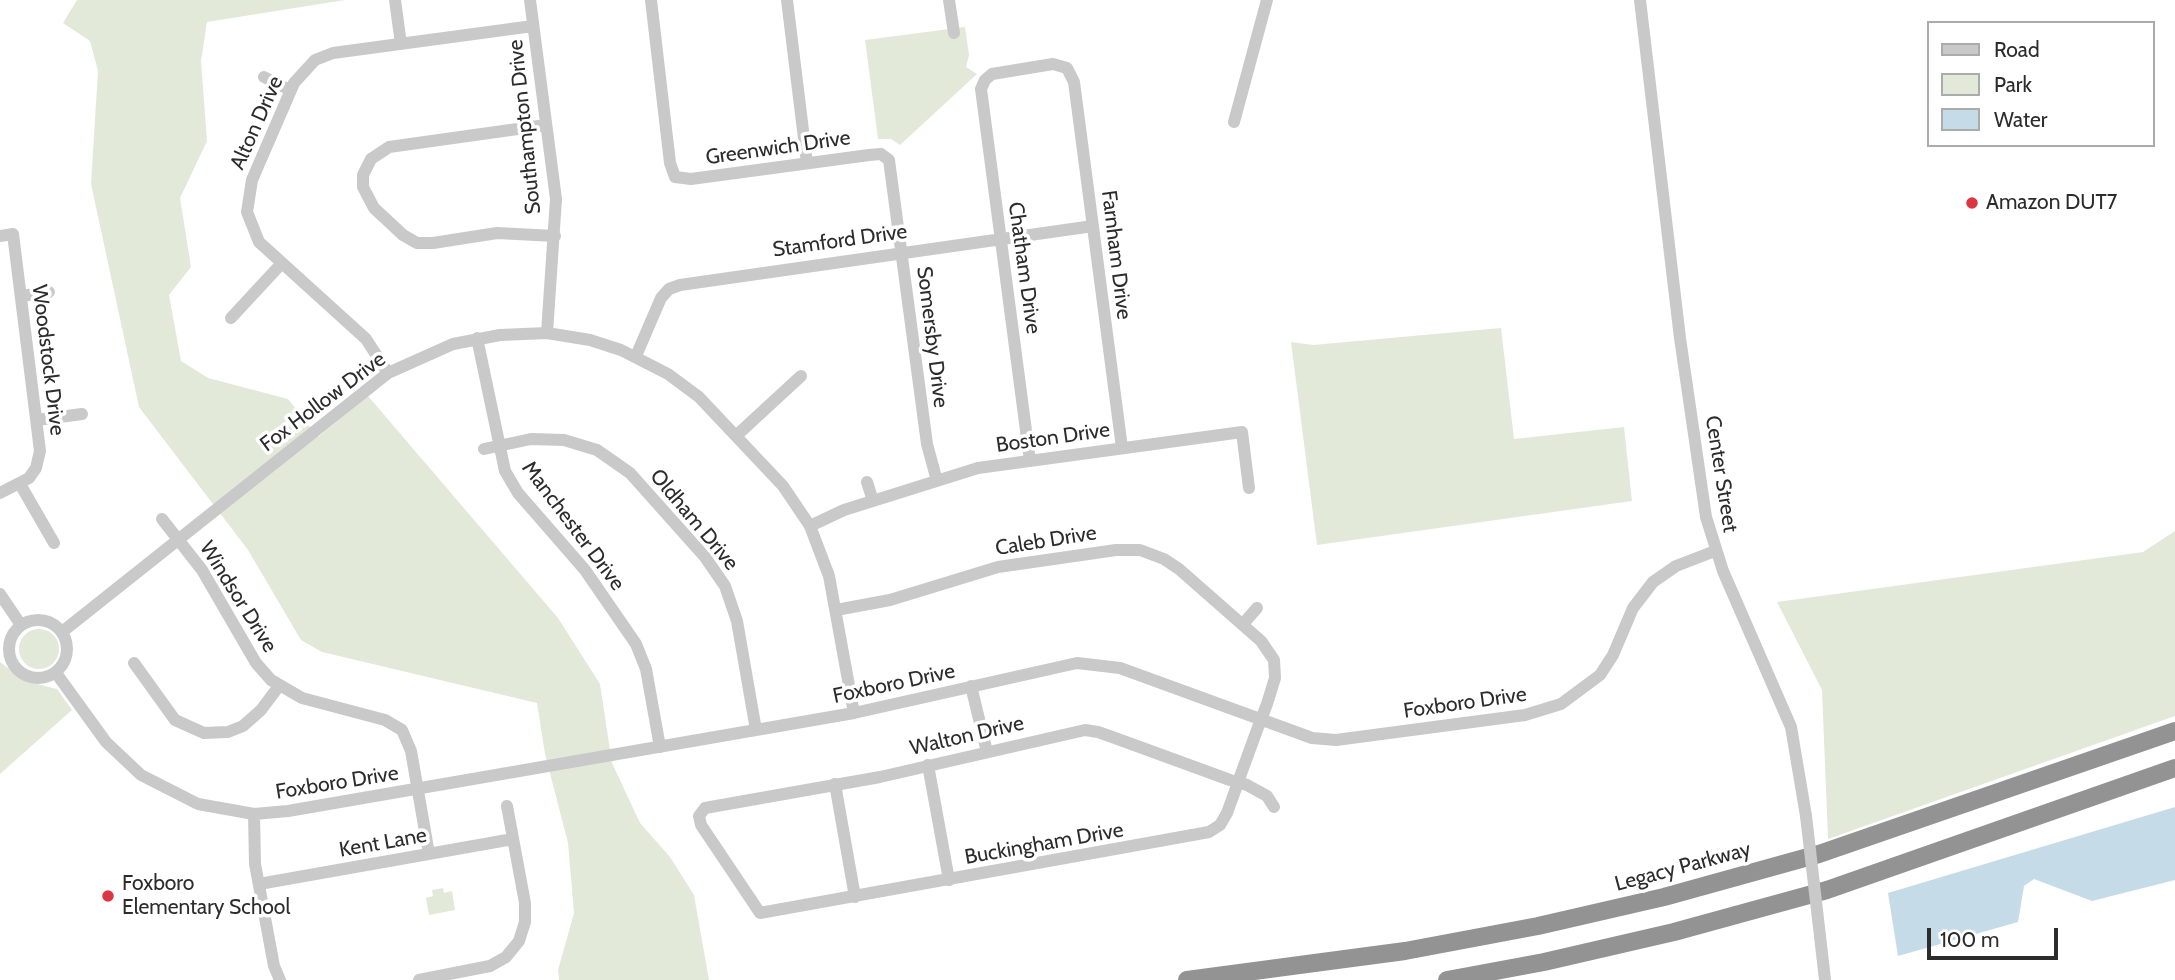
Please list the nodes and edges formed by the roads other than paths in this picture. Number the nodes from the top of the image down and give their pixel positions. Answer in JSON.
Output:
{"nodes":[{"id":1,"x":395,"y":0,"type":"edge"},
{"id":2,"x":530,"y":0,"type":"edge"},
{"id":3,"x":651,"y":0,"type":"edge"},
{"id":4,"x":787,"y":0,"type":"edge"},
{"id":5,"x":949,"y":0,"type":"edge"},
{"id":6,"x":1267,"y":0,"type":"edge"},
{"id":7,"x":1640,"y":0,"type":"edge"},
{"id":8,"x":533,"y":26,"type":"junction"},
{"id":9,"x":954,"y":33,"type":"dead end"},
{"id":10,"x":401,"y":44,"type":"junction"},
{"id":11,"x":1067,"y":68,"type":"joint"},
{"id":12,"x":264,"y":77,"type":"dead end"},
{"id":13,"x":290,"y":90,"type":"junction"},
{"id":14,"x":1234,"y":122,"type":"dead end"},
{"id":15,"x":546,"y":125,"type":"junction"},
{"id":16,"x":886,"y":156,"type":"joint"},
{"id":17,"x":807,"y":163,"type":"junction"},
{"id":18,"x":233,"y":191,"type":"dead end"},
{"id":19,"x":247,"y":194,"type":"junction"},
{"id":20,"x":1093,"y":226,"type":"junction"},
{"id":21,"x":7,"y":235,"type":"edge"},
{"id":22,"x":555,"y":236,"type":"junction"},
{"id":23,"x":1001,"y":238,"type":"junction"},
{"id":24,"x":902,"y":251,"type":"junction"},
{"id":25,"x":282,"y":263,"type":"junction"},
{"id":26,"x":50,"y":292,"type":"dead end"},
{"id":27,"x":21,"y":296,"type":"junction"},
{"id":28,"x":231,"y":318,"type":"dead end"},
{"id":29,"x":547,"y":333,"type":"junction"},
{"id":30,"x":477,"y":338,"type":"junction"},
{"id":31,"x":636,"y":356,"type":"junction"},
{"id":32,"x":388,"y":373,"type":"junction"},
{"id":33,"x":801,"y":376,"type":"dead end"},
{"id":34,"x":82,"y":414,"type":"dead end"},
{"id":35,"x":37,"y":420,"type":"junction"},
{"id":36,"x":737,"y":435,"type":"junction"},
{"id":37,"x":498,"y":445,"type":"junction"},
{"id":38,"x":1122,"y":448,"type":"junction"},
{"id":39,"x":484,"y":449,"type":"dead end"},
{"id":40,"x":1030,"y":461,"type":"junction"},
{"id":41,"x":937,"y":481,"type":"junction"},
{"id":42,"x":867,"y":482,"type":"dead end"},
{"id":43,"x":20,"y":484,"type":"junction"},
{"id":44,"x":1249,"y":488,"type":"dead end"},
{"id":45,"x":0,"y":493,"type":"edge"},
{"id":46,"x":873,"y":501,"type":"junction"},
{"id":47,"x":162,"y":519,"type":"dead end"},
{"id":48,"x":810,"y":526,"type":"junction"},
{"id":49,"x":178,"y":539,"type":"junction"},
{"id":50,"x":54,"y":543,"type":"dead end"},
{"id":51,"x":1715,"y":551,"type":"junction"},
{"id":52,"x":0,"y":594,"type":"edge"},
{"id":53,"x":1257,"y":608,"type":"dead end"},
{"id":54,"x":836,"y":610,"type":"junction"},
{"id":55,"x":1243,"y":624,"type":"junction"},
{"id":56,"x":21,"y":625,"type":"junction"},
{"id":57,"x":62,"y":632,"type":"junction"},
{"id":58,"x":5,"y":653,"type":"edge"},
{"id":59,"x":134,"y":663,"type":"dead end"},
{"id":60,"x":55,"y":673,"type":"junction"},
{"id":61,"x":279,"y":686,"type":"junction"},
{"id":62,"x":971,"y":686,"type":"junction"},
{"id":63,"x":854,"y":713,"type":"junction"},
{"id":64,"x":1261,"y":719,"type":"junction"},
{"id":65,"x":756,"y":730,"type":"junction"},
{"id":66,"x":2175,"y":732,"type":"edge"},
{"id":67,"x":660,"y":747,"type":"junction"},
{"id":68,"x":987,"y":752,"type":"junction"},
{"id":69,"x":928,"y":765,"type":"junction"},
{"id":70,"x":2175,"y":768,"type":"edge"},
{"id":71,"x":1238,"y":782,"type":"junction"},
{"id":72,"x":835,"y":784,"type":"junction"},
{"id":73,"x":418,"y":789,"type":"junction"},
{"id":74,"x":507,"y":806,"type":"dead end"},
{"id":75,"x":1274,"y":807,"type":"dead end"},
{"id":76,"x":254,"y":814,"type":"junction"},
{"id":77,"x":513,"y":839,"type":"junction"},
{"id":78,"x":429,"y":854,"type":"junction"},
{"id":79,"x":949,"y":880,"type":"junction"},
{"id":80,"x":259,"y":884,"type":"junction"},
{"id":81,"x":855,"y":897,"type":"junction"},
{"id":82,"x":760,"y":913,"type":"joint"},
{"id":83,"x":280,"y":980,"type":"edge"},
{"id":84,"x":419,"y":980,"type":"edge"},
{"id":85,"x":1187,"y":980,"type":"edge"},
{"id":86,"x":1447,"y":980,"type":"edge"},
{"id":87,"x":1825,"y":980,"type":"edge"}],
"edges":[{"from":1,"to":10,"type":"street"},
{"from":2,"to":8,"type":"street","name":"Southampton Drive"},
{"from":3,"to":17,"type":"street","name":"Greenwich Drive"},
{"from":4,"to":17,"type":"street"},
{"from":5,"to":9,"type":"street"},
{"from":6,"to":14,"type":"street"},
{"from":7,"to":51,"type":"street","name":"Center Street"},
{"from":8,"to":10,"type":"street","name":"Alton Drive"},
{"from":8,"to":15,"type":"street","name":"Southampton Drive"},
{"from":10,"to":13,"type":"street","name":"Alton Drive"},
{"from":11,"to":20,"type":"street","name":"Farnham Drive"},
{"from":11,"to":23,"type":"street","name":"Chatham Drive"},
{"from":12,"to":13,"type":"street"},
{"from":13,"to":19,"type":"street","name":"Alton Drive"},
{"from":15,"to":22,"type":"street","name":"Southampton Drive"},
{"from":15,"to":22,"type":"street"},
{"from":16,"to":17,"type":"street","name":"Greenwich Drive"},
{"from":16,"to":24,"type":"street","name":"Somersby Drive"},
{"from":18,"to":19,"type":"street"},
{"from":19,"to":25,"type":"street","name":"Alton Drive"},
{"from":20,"to":23,"type":"street","name":"Stamford Drive"},
{"from":20,"to":38,"type":"street","name":"Farnham Drive"},
{"from":21,"to":27,"type":"street","name":"Woodstock Drive"},
{"from":22,"to":29,"type":"street","name":"Southampton Drive"},
{"from":23,"to":24,"type":"street","name":"Stamford Drive"},
{"from":23,"to":40,"type":"street","name":"Chatham Drive"},
{"from":24,"to":31,"type":"street","name":"Stamford Drive"},
{"from":24,"to":41,"type":"street","name":"Somersby Drive"},
{"from":25,"to":28,"type":"street"},
{"from":25,"to":32,"type":"street","name":"Alton Drive"},
{"from":26,"to":27,"type":"street"},
{"from":27,"to":35,"type":"street","name":"Woodstock Drive"},
{"from":29,"to":30,"type":"street","name":"Fox Hollow Drive"},
{"from":29,"to":31,"type":"street","name":"Fox Hollow Drive"},
{"from":30,"to":32,"type":"street","name":"Fox Hollow Drive"},
{"from":30,"to":37,"type":"street","name":"Manchester Drive"},
{"from":31,"to":36,"type":"street","name":"Fox Hollow Drive"},
{"from":32,"to":49,"type":"street","name":"Fox Hollow Drive"},
{"from":33,"to":36,"type":"street"},
{"from":34,"to":35,"type":"street"},
{"from":35,"to":43,"type":"street","name":"Woodstock Drive"},
{"from":36,"to":48,"type":"street","name":"Fox Hollow Drive"},
{"from":37,"to":39,"type":"street"},
{"from":37,"to":65,"type":"street","name":"Oldham Drive"},
{"from":37,"to":67,"type":"street","name":"Manchester Drive"},
{"from":38,"to":40,"type":"street","name":"Boston Drive"},
{"from":38,"to":44,"type":"street","name":"Boston Drive"},
{"from":40,"to":41,"type":"street","name":"Boston Drive"},
{"from":41,"to":46,"type":"street","name":"Boston Drive"},
{"from":42,"to":46,"type":"street"},
{"from":43,"to":45,"type":"street"},
{"from":43,"to":50,"type":"street"},
{"from":46,"to":48,"type":"street","name":"Boston Drive"},
{"from":47,"to":49,"type":"street","name":"Windsor Drive"},
{"from":48,"to":54,"type":"street","name":"Fox Hollow Drive"},
{"from":49,"to":57,"type":"street","name":"Fox Hollow Drive"},
{"from":49,"to":61,"type":"street","name":"Windsor Drive"},
{"from":51,"to":64,"type":"street","name":"Foxboro Drive"},
{"from":51,"to":87,"type":"street","name":"Center Street","bridge":true},
{"from":52,"to":56,"type":"street"},
{"from":53,"to":55,"type":"street"},
{"from":54,"to":55,"type":"street","name":"Caleb Drive"},
{"from":54,"to":63,"type":"street","name":"Fox Hollow Drive"},
{"from":55,"to":64,"type":"street","name":"Caleb Drive"},
{"from":56,"to":57,"type":"street"},
{"from":56,"to":58,"type":"street"},
{"from":57,"to":60,"type":"street"},
{"from":58,"to":60,"type":"street"},
{"from":59,"to":61,"type":"street"},
{"from":60,"to":76,"type":"street","name":"Foxboro Drive"},
{"from":61,"to":73,"type":"street","name":"Windsor Drive"},
{"from":62,"to":63,"type":"street","name":"Foxboro Drive"},
{"from":62,"to":64,"type":"street","name":"Foxboro Drive"},
{"from":62,"to":68,"type":"street"},
{"from":63,"to":65,"type":"street","name":"Foxboro Drive"},
{"from":64,"to":71,"type":"street","name":"Buckingham Drive"},
{"from":65,"to":67,"type":"street","name":"Foxboro Drive"},
{"from":66,"to":85,"type":"highway","name":"Legacy Parkway"},
{"from":67,"to":73,"type":"street","name":"Foxboro Drive"},
{"from":68,"to":69,"type":"street","name":"Walton Drive"},
{"from":68,"to":71,"type":"street","name":"Walton Drive"},
{"from":69,"to":72,"type":"street","name":"Walton Drive"},
{"from":69,"to":79,"type":"street"},
{"from":70,"to":86,"type":"highway"},
{"from":71,"to":75,"type":"street","name":"Walton Drive"},
{"from":71,"to":79,"type":"street","name":"Buckingham Drive"},
{"from":72,"to":81,"type":"street"},
{"from":72,"to":82,"type":"street","name":"Walton Drive"},
{"from":73,"to":76,"type":"street","name":"Foxboro Drive"},
{"from":73,"to":78,"type":"street","name":"Windsor Drive"},
{"from":74,"to":77,"type":"street"},
{"from":76,"to":80,"type":"street"},
{"from":77,"to":78,"type":"street","name":"Kent Lane"},
{"from":77,"to":84,"type":"street"},
{"from":78,"to":80,"type":"street","name":"Kent Lane"},
{"from":79,"to":81,"type":"street","name":"Buckingham Drive"},
{"from":80,"to":83,"type":"street"},
{"from":81,"to":82,"type":"street","name":"Buckingham Drive"}]}
